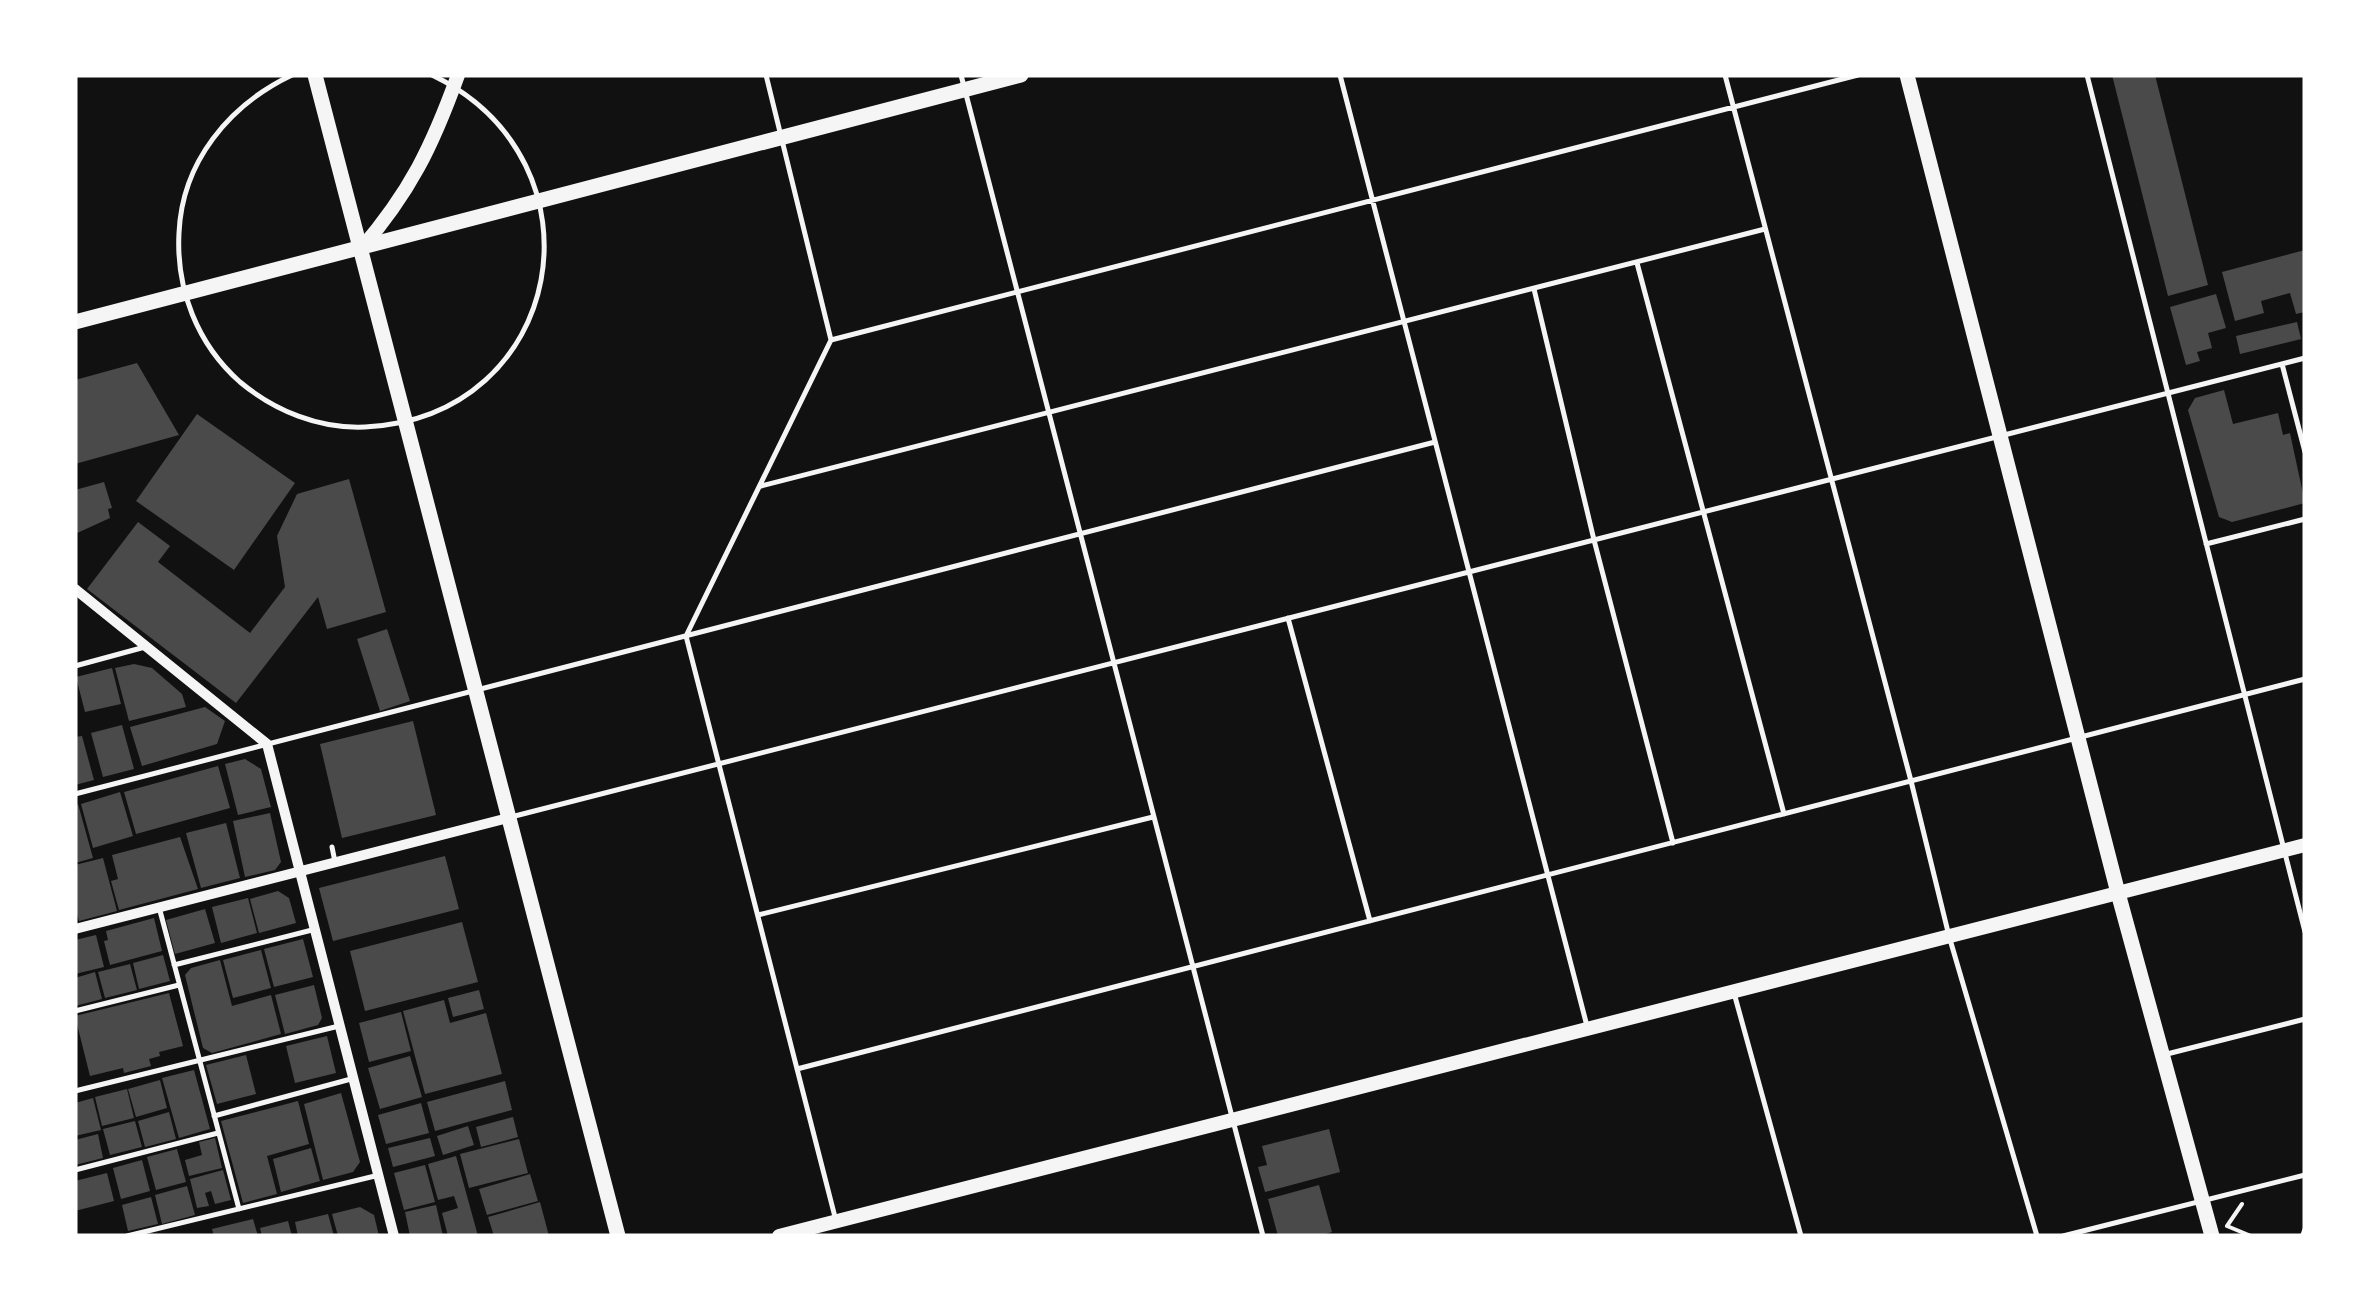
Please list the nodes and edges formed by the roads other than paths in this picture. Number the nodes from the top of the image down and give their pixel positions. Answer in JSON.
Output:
{"nodes":[{"id":1,"x":292,"y":75,"type":"edge"},
{"id":2,"x":315,"y":75,"type":"edge"},
{"id":3,"x":432,"y":75,"type":"edge"},
{"id":4,"x":766,"y":75,"type":"edge"},
{"id":5,"x":1022,"y":75,"type":"edge"},
{"id":6,"x":1340,"y":75,"type":"edge"},
{"id":7,"x":1725,"y":75,"type":"edge"},
{"id":8,"x":1858,"y":75,"type":"edge"},
{"id":9,"x":1907,"y":75,"type":"edge"},
{"id":10,"x":2086,"y":75,"type":"edge"},
{"id":11,"x":456,"y":80,"type":"edge"},
{"id":12,"x":962,"y":82,"type":"edge"},
{"id":13,"x":1734,"y":108,"type":"junction"},
{"id":14,"x":782,"y":138,"type":"junction"},
{"id":15,"x":1372,"y":200,"type":"junction"},
{"id":16,"x":541,"y":202,"type":"junction"},
{"id":17,"x":1765,"y":229,"type":"junction"},
{"id":18,"x":360,"y":250,"type":"junction"},
{"id":19,"x":1637,"y":262,"type":"junction"},
{"id":20,"x":1534,"y":289,"type":"junction"},
{"id":21,"x":1017,"y":292,"type":"junction"},
{"id":22,"x":185,"y":295,"type":"junction"},
{"id":23,"x":75,"y":322,"type":"edge"},
{"id":24,"x":1404,"y":322,"type":"junction"},
{"id":25,"x":831,"y":340,"type":"junction"},
{"id":26,"x":2305,"y":358,"type":"edge"},
{"id":27,"x":2282,"y":364,"type":"junction"},
{"id":28,"x":2168,"y":393,"type":"junction"},
{"id":29,"x":1048,"y":412,"type":"junction"},
{"id":30,"x":405,"y":422,"type":"junction"},
{"id":31,"x":2000,"y":436,"type":"junction"},
{"id":32,"x":1435,"y":442,"type":"junction"},
{"id":33,"x":2305,"y":452,"type":"edge"},
{"id":34,"x":1832,"y":479,"type":"junction"},
{"id":35,"x":760,"y":486,"type":"junction"},
{"id":36,"x":1704,"y":512,"type":"junction"},
{"id":37,"x":2305,"y":519,"type":"edge"},
{"id":38,"x":1080,"y":534,"type":"junction"},
{"id":39,"x":1594,"y":540,"type":"junction"},
{"id":40,"x":2206,"y":544,"type":"junction"},
{"id":41,"x":1469,"y":572,"type":"junction"},
{"id":42,"x":75,"y":589,"type":"edge"},
{"id":43,"x":1288,"y":618,"type":"junction"},
{"id":44,"x":686,"y":636,"type":"junction"},
{"id":45,"x":145,"y":647,"type":"junction"},
{"id":46,"x":1114,"y":663,"type":"junction"},
{"id":47,"x":75,"y":666,"type":"edge"},
{"id":48,"x":2305,"y":679,"type":"edge"},
{"id":49,"x":475,"y":690,"type":"junction"},
{"id":50,"x":2245,"y":695,"type":"junction"},
{"id":51,"x":2078,"y":738,"type":"junction"},
{"id":52,"x":267,"y":744,"type":"junction"},
{"id":53,"x":719,"y":764,"type":"junction"},
{"id":54,"x":1911,"y":781,"type":"junction"},
{"id":55,"x":75,"y":794,"type":"edge"},
{"id":56,"x":1784,"y":814,"type":"junction"},
{"id":57,"x":1154,"y":816,"type":"junction"},
{"id":58,"x":508,"y":818,"type":"junction"},
{"id":59,"x":1673,"y":843,"type":"junction"},
{"id":60,"x":2305,"y":846,"type":"edge"},
{"id":61,"x":332,"y":847,"type":"dead end"},
{"id":62,"x":2284,"y":851,"type":"junction"},
{"id":63,"x":335,"y":862,"type":"junction"},
{"id":64,"x":301,"y":871,"type":"junction"},
{"id":65,"x":1547,"y":875,"type":"junction"},
{"id":66,"x":2118,"y":893,"type":"junction"},
{"id":67,"x":158,"y":908,"type":"junction"},
{"id":68,"x":758,"y":915,"type":"junction"},
{"id":69,"x":1370,"y":921,"type":"junction"},
{"id":70,"x":75,"y":929,"type":"edge"},
{"id":71,"x":316,"y":929,"type":"junction"},
{"id":72,"x":2305,"y":932,"type":"edge"},
{"id":73,"x":1949,"y":936,"type":"junction"},
{"id":74,"x":174,"y":965,"type":"junction"},
{"id":75,"x":1193,"y":967,"type":"junction"},
{"id":76,"x":179,"y":986,"type":"junction"},
{"id":77,"x":1734,"y":992,"type":"junction"},
{"id":78,"x":75,"y":1011,"type":"edge"},
{"id":79,"x":2305,"y":1019,"type":"edge"},
{"id":80,"x":340,"y":1025,"type":"junction"},
{"id":81,"x":1588,"y":1029,"type":"junction"},
{"id":82,"x":2161,"y":1056,"type":"junction"},
{"id":83,"x":198,"y":1061,"type":"junction"},
{"id":84,"x":797,"y":1069,"type":"junction"},
{"id":85,"x":354,"y":1078,"type":"junction"},
{"id":86,"x":75,"y":1092,"type":"edge"},
{"id":87,"x":214,"y":1116,"type":"junction"},
{"id":88,"x":1233,"y":1120,"type":"junction"},
{"id":89,"x":218,"y":1133,"type":"junction"},
{"id":90,"x":75,"y":1170,"type":"edge"},
{"id":91,"x":378,"y":1175,"type":"junction"},
{"id":92,"x":2305,"y":1175,"type":"edge"},
{"id":93,"x":2201,"y":1200,"type":"junction"},
{"id":94,"x":238,"y":1208,"type":"junction"},
{"id":95,"x":836,"y":1221,"type":"junction"},
{"id":96,"x":128,"y":1236,"type":"edge"},
{"id":97,"x":394,"y":1236,"type":"edge"},
{"id":98,"x":618,"y":1236,"type":"edge"},
{"id":99,"x":779,"y":1236,"type":"edge"},
{"id":100,"x":1263,"y":1236,"type":"edge"},
{"id":101,"x":1800,"y":1236,"type":"edge"},
{"id":102,"x":2037,"y":1236,"type":"edge"},
{"id":103,"x":2063,"y":1236,"type":"edge"},
{"id":104,"x":2212,"y":1236,"type":"edge"}],
"edges":[{"from":1,"to":22,"type":"lane"},
{"from":2,"to":18,"type":"main road"},
{"from":3,"to":11,"type":"lane"},
{"from":4,"to":14,"type":"lane"},
{"from":5,"to":12,"type":"main road"},
{"from":6,"to":15,"type":"lane"},
{"from":7,"to":13,"type":"lane"},
{"from":8,"to":13,"type":"lane"},
{"from":9,"to":31,"type":"main road"},
{"from":10,"to":28,"type":"lane"},
{"from":11,"to":16,"type":"lane"},
{"from":11,"to":18,"type":"street"},
{"from":12,"to":14,"type":"main road"},
{"from":12,"to":21,"type":"lane"},
{"from":13,"to":15,"type":"lane"},
{"from":13,"to":17,"type":"lane"},
{"from":14,"to":16,"type":"main road"},
{"from":14,"to":25,"type":"lane"},
{"from":15,"to":21,"type":"lane"},
{"from":15,"to":24,"type":"lane"},
{"from":16,"to":18,"type":"main road"},
{"from":16,"to":30,"type":"lane"},
{"from":17,"to":19,"type":"lane"},
{"from":17,"to":34,"type":"lane"},
{"from":18,"to":22,"type":"main road"},
{"from":18,"to":30,"type":"main road"},
{"from":19,"to":20,"type":"lane"},
{"from":19,"to":36,"type":"lane"},
{"from":20,"to":24,"type":"lane"},
{"from":20,"to":39,"type":"lane"},
{"from":21,"to":25,"type":"lane"},
{"from":21,"to":29,"type":"lane"},
{"from":22,"to":23,"type":"main road"},
{"from":22,"to":30,"type":"lane"},
{"from":24,"to":29,"type":"lane"},
{"from":24,"to":32,"type":"lane"},
{"from":25,"to":35,"type":"lane"},
{"from":26,"to":27,"type":"lane"},
{"from":27,"to":28,"type":"lane"},
{"from":27,"to":33,"type":"lane"},
{"from":28,"to":31,"type":"lane"},
{"from":28,"to":40,"type":"lane"},
{"from":29,"to":35,"type":"lane"},
{"from":29,"to":38,"type":"lane"},
{"from":30,"to":49,"type":"main road"},
{"from":31,"to":34,"type":"lane"},
{"from":31,"to":51,"type":"main road"},
{"from":32,"to":38,"type":"lane"},
{"from":32,"to":41,"type":"lane"},
{"from":34,"to":36,"type":"lane"},
{"from":34,"to":54,"type":"lane"},
{"from":35,"to":44,"type":"lane"},
{"from":36,"to":39,"type":"lane"},
{"from":36,"to":56,"type":"lane"},
{"from":37,"to":40,"type":"lane"},
{"from":38,"to":44,"type":"lane"},
{"from":38,"to":46,"type":"lane"},
{"from":39,"to":41,"type":"lane"},
{"from":39,"to":59,"type":"lane"},
{"from":40,"to":50,"type":"lane"},
{"from":41,"to":43,"type":"lane"},
{"from":41,"to":65,"type":"lane"},
{"from":42,"to":45,"type":"street"},
{"from":43,"to":46,"type":"lane"},
{"from":43,"to":69,"type":"lane"},
{"from":44,"to":49,"type":"lane"},
{"from":44,"to":53,"type":"lane"},
{"from":45,"to":47,"type":"lane"},
{"from":45,"to":52,"type":"street"},
{"from":46,"to":53,"type":"lane"},
{"from":46,"to":57,"type":"lane"},
{"from":48,"to":50,"type":"lane"},
{"from":49,"to":52,"type":"lane"},
{"from":49,"to":58,"type":"main road"},
{"from":50,"to":51,"type":"lane"},
{"from":50,"to":62,"type":"lane"},
{"from":51,"to":54,"type":"lane"},
{"from":51,"to":66,"type":"main road"},
{"from":52,"to":55,"type":"lane"},
{"from":52,"to":64,"type":"street"},
{"from":53,"to":58,"type":"lane"},
{"from":53,"to":68,"type":"lane"},
{"from":54,"to":56,"type":"lane"},
{"from":54,"to":73,"type":"lane"},
{"from":56,"to":59,"type":"lane"},
{"from":57,"to":68,"type":"lane"},
{"from":57,"to":75,"type":"lane"},
{"from":58,"to":63,"type":"street"},
{"from":58,"to":98,"type":"main road"},
{"from":59,"to":65,"type":"lane"},
{"from":60,"to":62,"type":"street"},
{"from":61,"to":63,"type":"lane"},
{"from":62,"to":66,"type":"street"},
{"from":62,"to":72,"type":"lane"},
{"from":63,"to":64,"type":"street"},
{"from":64,"to":67,"type":"street"},
{"from":64,"to":71,"type":"street"},
{"from":65,"to":69,"type":"lane"},
{"from":65,"to":81,"type":"lane"},
{"from":66,"to":73,"type":"street"},
{"from":66,"to":82,"type":"main road"},
{"from":67,"to":70,"type":"street"},
{"from":67,"to":74,"type":"lane"},
{"from":68,"to":84,"type":"lane"},
{"from":69,"to":75,"type":"lane"},
{"from":71,"to":74,"type":"lane"},
{"from":71,"to":80,"type":"street"},
{"from":73,"to":77,"type":"street"},
{"from":73,"to":102,"type":"lane"},
{"from":74,"to":76,"type":"lane"},
{"from":75,"to":84,"type":"lane"},
{"from":75,"to":88,"type":"lane"},
{"from":76,"to":78,"type":"lane"},
{"from":76,"to":83,"type":"lane"},
{"from":77,"to":81,"type":"street"},
{"from":77,"to":101,"type":"lane"},
{"from":79,"to":82,"type":"lane"},
{"from":80,"to":83,"type":"lane"},
{"from":80,"to":85,"type":"street"},
{"from":81,"to":88,"type":"street"},
{"from":82,"to":93,"type":"main road"},
{"from":83,"to":86,"type":"lane"},
{"from":83,"to":87,"type":"lane"},
{"from":84,"to":95,"type":"lane"},
{"from":85,"to":87,"type":"lane"},
{"from":85,"to":91,"type":"street"},
{"from":87,"to":89,"type":"lane"},
{"from":88,"to":95,"type":"street"},
{"from":88,"to":100,"type":"lane"},
{"from":89,"to":90,"type":"lane"},
{"from":89,"to":94,"type":"lane"},
{"from":91,"to":94,"type":"lane"},
{"from":91,"to":97,"type":"street"},
{"from":92,"to":93,"type":"lane"},
{"from":93,"to":103,"type":"lane"},
{"from":93,"to":104,"type":"main road"},
{"from":94,"to":96,"type":"lane"},
{"from":95,"to":99,"type":"street"}]}
